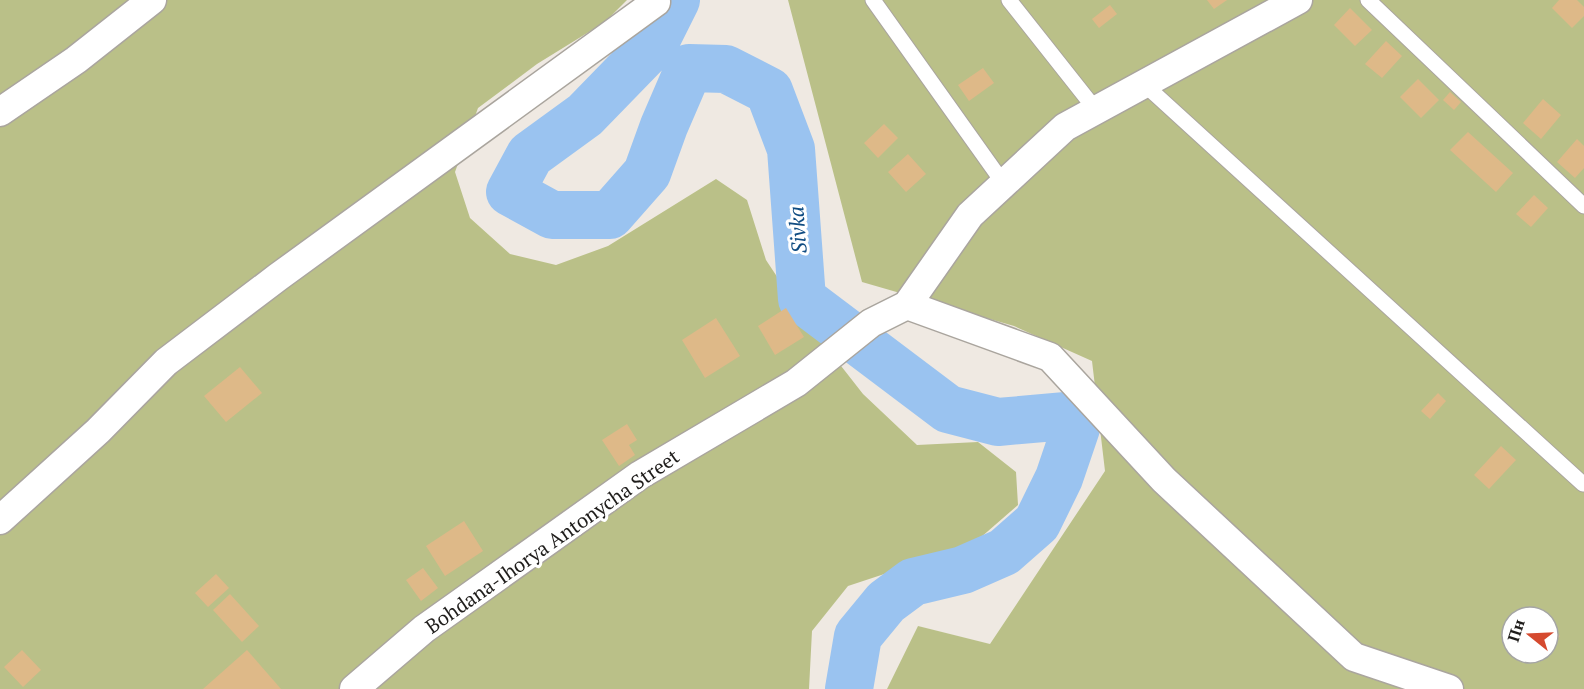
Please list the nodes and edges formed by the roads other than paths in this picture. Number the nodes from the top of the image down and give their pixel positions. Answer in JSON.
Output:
{"nodes":[{"id":1,"x":152,"y":0,"type":"edge"},
{"id":2,"x":873,"y":0,"type":"edge"},
{"id":3,"x":1009,"y":0,"type":"edge"},
{"id":4,"x":1298,"y":0,"type":"edge"},
{"id":5,"x":1368,"y":0,"type":"edge"},
{"id":6,"x":656,"y":2,"type":"dead end"},
{"id":7,"x":1144,"y":84,"type":"junction"},
{"id":8,"x":1096,"y":110,"type":"junction"},
{"id":9,"x":0,"y":112,"type":"edge"},
{"id":10,"x":1004,"y":183,"type":"junction"},
{"id":11,"x":1584,"y":206,"type":"edge"},
{"id":12,"x":907,"y":305,"type":"junction"},
{"id":13,"x":1583,"y":484,"type":"edge"},
{"id":14,"x":0,"y":520,"type":"edge"},
{"id":15,"x":354,"y":689,"type":"edge"},
{"id":16,"x":1449,"y":689,"type":"edge"}],
"edges":[{"from":1,"to":9,"type":"street"},
{"from":2,"to":10,"type":"lane"},
{"from":3,"to":8,"type":"lane"},
{"from":4,"to":7,"type":"street","name":"Bohdana-Ihorya Antonycha Street"},
{"from":5,"to":11,"type":"lane"},
{"from":6,"to":14,"type":"street"},
{"from":7,"to":8,"type":"street","name":"Bohdana-Ihorya Antonycha Street"},
{"from":7,"to":13,"type":"lane"},
{"from":8,"to":10,"type":"street","name":"Bohdana-Ihorya Antonycha Street"},
{"from":10,"to":12,"type":"street","name":"Bohdana-Ihorya Antonycha Street"},
{"from":12,"to":15,"type":"street","name":"Bohdana-Ihorya Antonycha Street"},
{"from":12,"to":16,"type":"street"}]}
